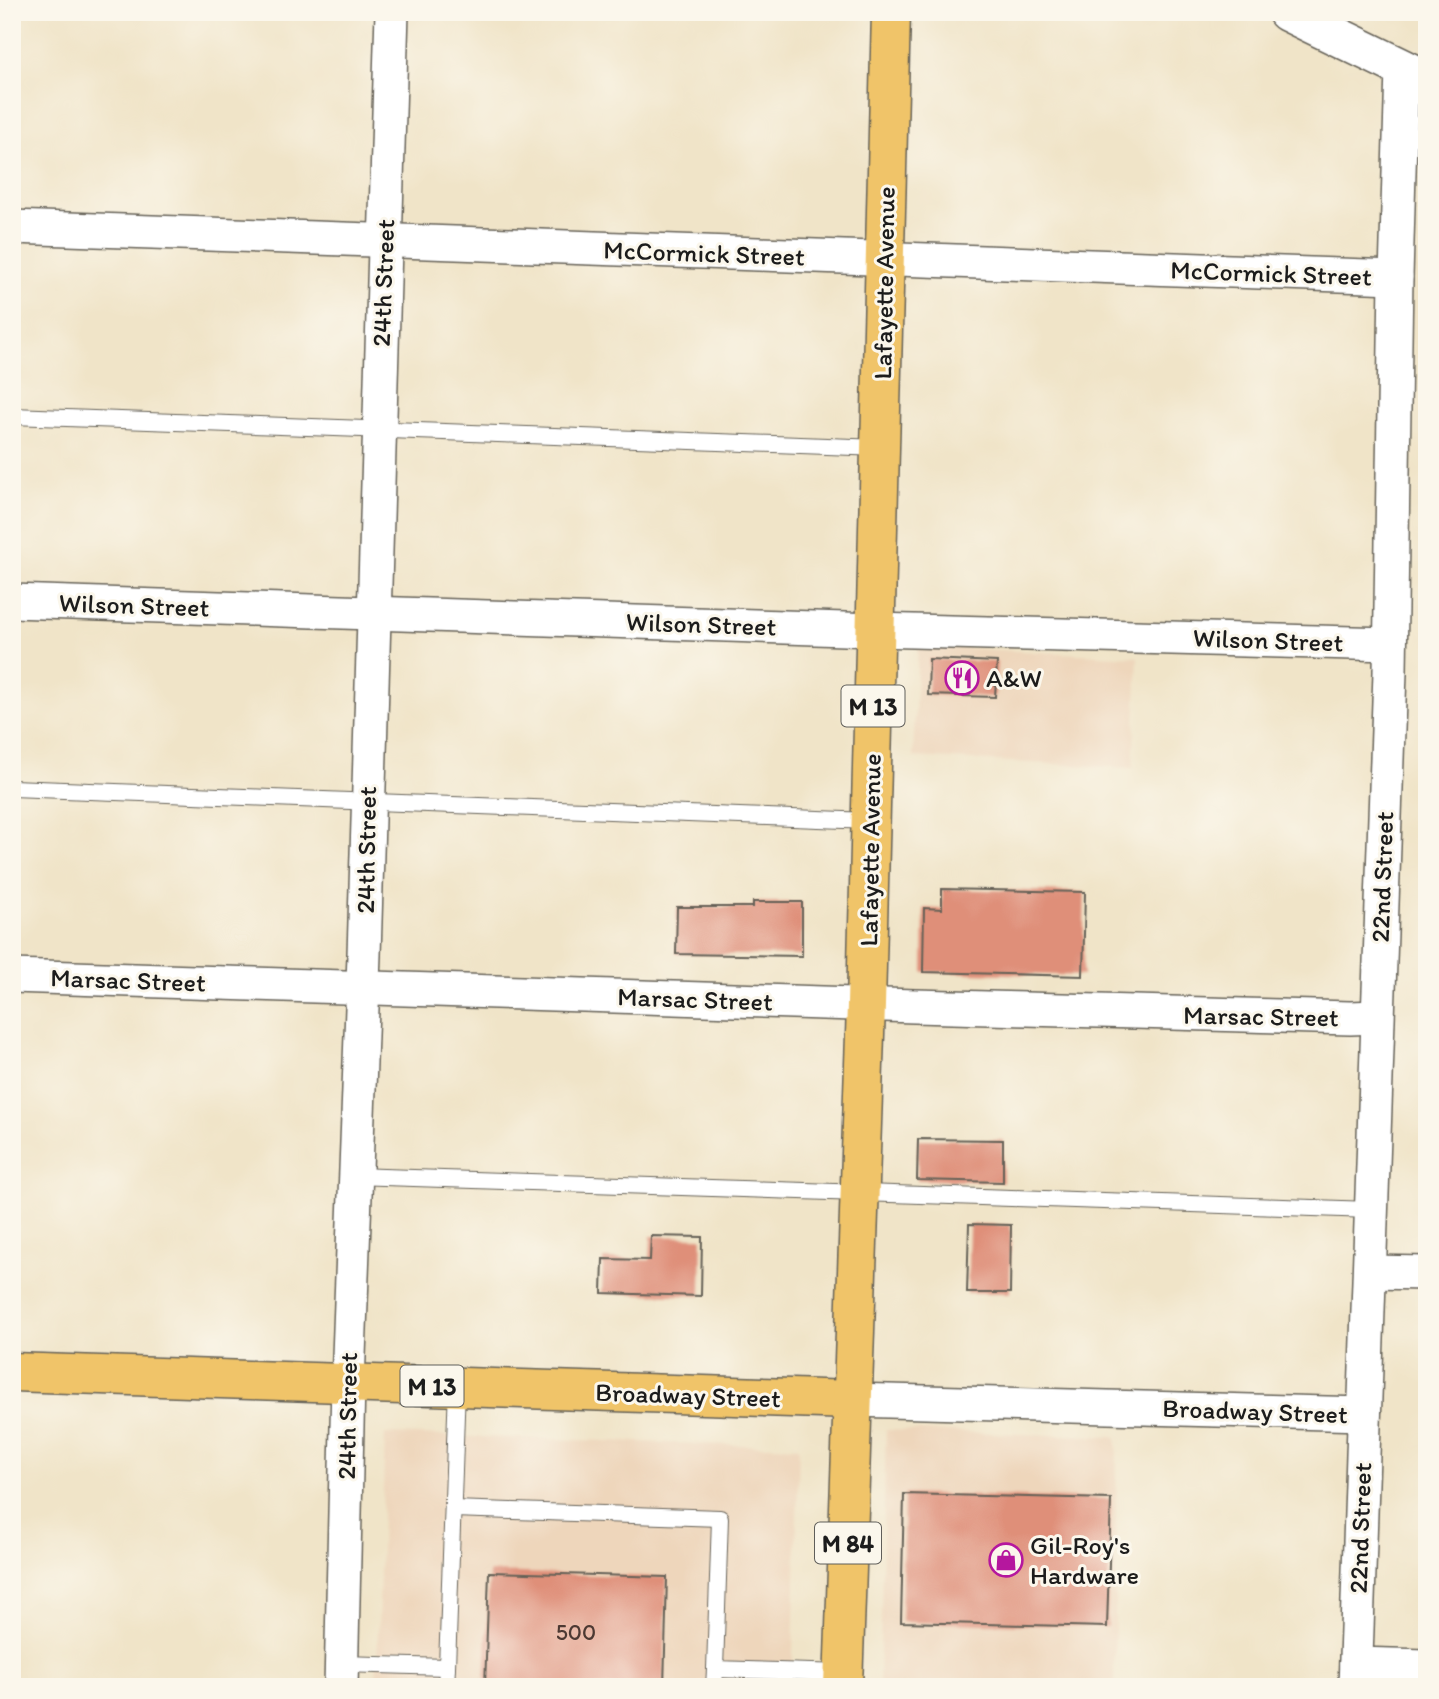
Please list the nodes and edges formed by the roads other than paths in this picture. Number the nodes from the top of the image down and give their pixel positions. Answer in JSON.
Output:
{"nodes":[{"id":1,"x":392,"y":12,"type":"edge"},
{"id":2,"x":891,"y":12,"type":"edge"},
{"id":3,"x":1287,"y":12,"type":"edge"},
{"id":4,"x":1415,"y":74,"type":"edge"},
{"id":5,"x":12,"y":227,"type":"edge"},
{"id":6,"x":384,"y":241,"type":"junction"},
{"id":7,"x":885,"y":260,"type":"junction"},
{"id":8,"x":1396,"y":277,"type":"junction"},
{"id":9,"x":12,"y":416,"type":"edge"},
{"id":10,"x":379,"y":429,"type":"junction"},
{"id":11,"x":880,"y":448,"type":"junction"},
{"id":12,"x":12,"y":601,"type":"edge"},
{"id":13,"x":374,"y":613,"type":"junction"},
{"id":14,"x":875,"y":630,"type":"junction"},
{"id":15,"x":1390,"y":644,"type":"junction"},
{"id":16,"x":12,"y":788,"type":"edge"},
{"id":17,"x":368,"y":803,"type":"junction"},
{"id":18,"x":870,"y":821,"type":"junction"},
{"id":19,"x":12,"y":976,"type":"edge"},
{"id":20,"x":363,"y":988,"type":"junction"},
{"id":21,"x":866,"y":1005,"type":"junction"},
{"id":22,"x":1377,"y":1017,"type":"junction"},
{"id":23,"x":354,"y":1176,"type":"junction"},
{"id":24,"x":859,"y":1195,"type":"junction"},
{"id":25,"x":1371,"y":1210,"type":"junction"},
{"id":26,"x":1370,"y":1272,"type":"junction"},
{"id":27,"x":1427,"y":1273,"type":"edge"},
{"id":28,"x":12,"y":1372,"type":"edge"},
{"id":29,"x":348,"y":1383,"type":"junction"},
{"id":30,"x":457,"y":1387,"type":"junction"},
{"id":31,"x":852,"y":1400,"type":"junction"},
{"id":32,"x":1364,"y":1414,"type":"junction"},
{"id":33,"x":453,"y":1509,"type":"junction"},
{"id":34,"x":1427,"y":1666,"type":"edge"},
{"id":35,"x":447,"y":1667,"type":"junction"},
{"id":36,"x":715,"y":1669,"type":"junction"},
{"id":37,"x":341,"y":1675,"type":"edge"},
{"id":38,"x":1356,"y":1675,"type":"edge"},
{"id":39,"x":843,"y":1680,"type":"edge"},
{"id":40,"x":446,"y":1687,"type":"edge"},
{"id":41,"x":714,"y":1687,"type":"edge"}],
"edges":[{"from":1,"to":6,"type":"street","name":"24th Street"},
{"from":2,"to":7,"type":"main road","name":"Lafayette Avenue","number":"M 13"},
{"from":3,"to":4,"type":"street"},
{"from":4,"to":8,"type":"street","name":"22nd Street"},
{"from":5,"to":6,"type":"street","name":"McCormick Street"},
{"from":6,"to":7,"type":"street","name":"McCormick Street"},
{"from":6,"to":10,"type":"street","name":"24th Street"},
{"from":7,"to":8,"type":"street","name":"McCormick Street"},
{"from":7,"to":11,"type":"main road","name":"Lafayette Avenue","number":"M 13"},
{"from":8,"to":15,"type":"street","name":"22nd Street"},
{"from":9,"to":10,"type":"lane"},
{"from":10,"to":11,"type":"lane"},
{"from":10,"to":13,"type":"street","name":"24th Street"},
{"from":11,"to":14,"type":"main road","name":"Lafayette Avenue","number":"M 13"},
{"from":12,"to":13,"type":"street","name":"Wilson Street"},
{"from":13,"to":14,"type":"street","name":"Wilson Street"},
{"from":13,"to":17,"type":"street","name":"24th Street"},
{"from":14,"to":15,"type":"street","name":"Wilson Street"},
{"from":14,"to":18,"type":"main road","name":"Lafayette Avenue","number":"M 13"},
{"from":15,"to":22,"type":"street","name":"22nd Street"},
{"from":16,"to":17,"type":"lane"},
{"from":17,"to":18,"type":"lane"},
{"from":17,"to":20,"type":"street","name":"24th Street"},
{"from":18,"to":21,"type":"main road","name":"Lafayette Avenue","number":"M 13"},
{"from":19,"to":20,"type":"street","name":"Marsac Street"},
{"from":20,"to":21,"type":"street","name":"Marsac Street"},
{"from":20,"to":23,"type":"street","name":"24th Street"},
{"from":21,"to":22,"type":"street","name":"Marsac Street"},
{"from":21,"to":24,"type":"main road","name":"Lafayette Avenue","number":"M 13"},
{"from":22,"to":25,"type":"street","name":"22nd Street"},
{"from":23,"to":24,"type":"lane"},
{"from":23,"to":29,"type":"street","name":"24th Street"},
{"from":24,"to":25,"type":"lane"},
{"from":24,"to":31,"type":"main road","name":"Lafayette Avenue","number":"M 13"},
{"from":25,"to":26,"type":"street","name":"22nd Street"},
{"from":26,"to":27,"type":"street"},
{"from":26,"to":32,"type":"street","name":"22nd Street"},
{"from":28,"to":29,"type":"main road","name":"Broadway Street","number":"M 13"},
{"from":29,"to":30,"type":"main road","name":"Broadway Street","number":"M 13"},
{"from":29,"to":37,"type":"street","name":"24th Street"},
{"from":30,"to":31,"type":"main road","name":"Broadway Street","number":"M 13"},
{"from":30,"to":33,"type":"lane"},
{"from":31,"to":32,"type":"street","name":"Broadway Street"},
{"from":31,"to":39,"type":"main road","name":"Lafayette Avenue","number":"M 84"},
{"from":32,"to":38,"type":"street","name":"22nd Street"},
{"from":33,"to":35,"type":"lane"},
{"from":33,"to":36,"type":"lane"},
{"from":34,"to":38,"type":"street"},
{"from":35,"to":37,"type":"lane"},
{"from":35,"to":40,"type":"lane"},
{"from":36,"to":39,"type":"lane"},
{"from":36,"to":41,"type":"lane"}]}
